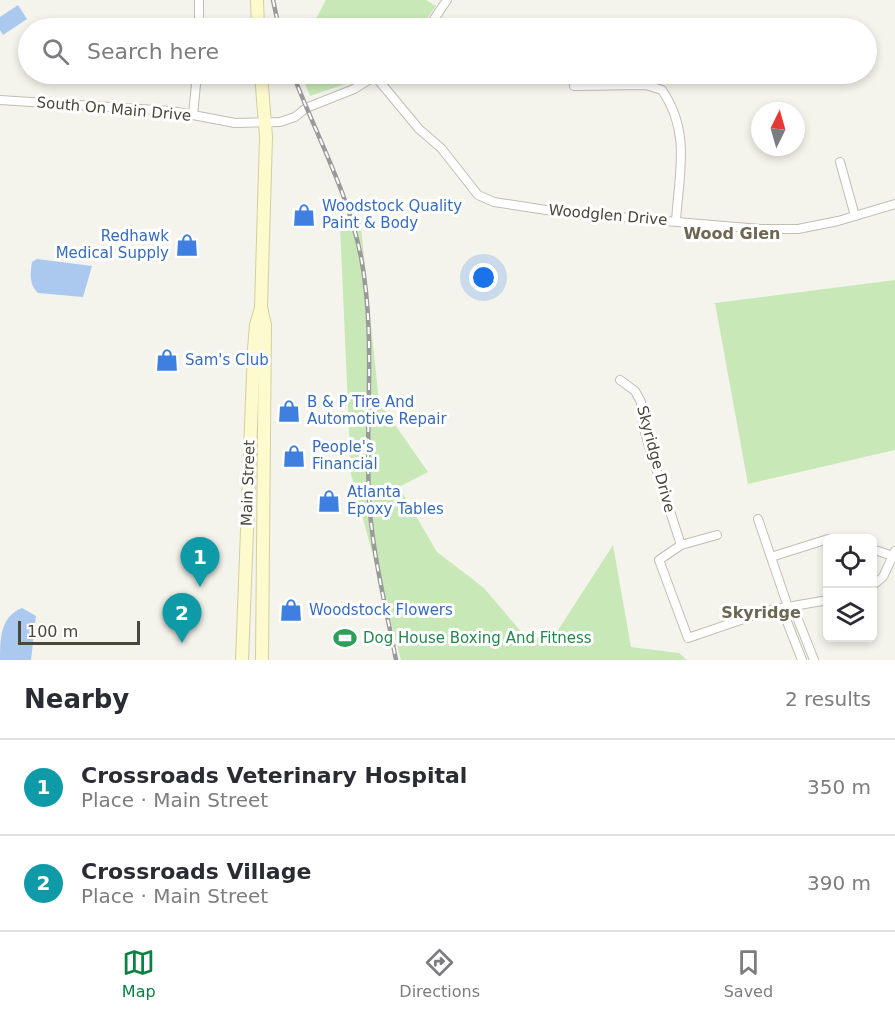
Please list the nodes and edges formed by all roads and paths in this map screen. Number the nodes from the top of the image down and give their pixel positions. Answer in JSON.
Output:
{"nodes":[{"id":1,"x":199,"y":0,"type":"edge"},
{"id":2,"x":257,"y":0,"type":"edge"},
{"id":3,"x":447,"y":0,"type":"edge"},
{"id":4,"x":199,"y":18,"type":"edge"},
{"id":5,"x":258,"y":18,"type":"edge"},
{"id":6,"x":435,"y":18,"type":"edge"},
{"id":7,"x":196,"y":84,"type":"edge"},
{"id":8,"x":262,"y":84,"type":"edge"},
{"id":9,"x":361,"y":84,"type":"edge"},
{"id":10,"x":384,"y":84,"type":"edge"},
{"id":11,"x":574,"y":86,"type":"dead end"},
{"id":12,"x":0,"y":100,"type":"edge"},
{"id":13,"x":193,"y":115,"type":"junction"},
{"id":14,"x":264,"y":123,"type":"junction"},
{"id":15,"x":840,"y":162,"type":"dead end"},
{"id":16,"x":895,"y":204,"type":"edge"},
{"id":17,"x":855,"y":216,"type":"junction"},
{"id":18,"x":676,"y":221,"type":"junction"},
{"id":19,"x":261,"y":307,"type":"junction"},
{"id":20,"x":620,"y":380,"type":"dead end"},
{"id":21,"x":758,"y":519,"type":"dead end"},
{"id":22,"x":717,"y":535,"type":"dead end"},
{"id":23,"x":823,"y":541,"type":"edge"},
{"id":24,"x":681,"y":545,"type":"junction"},
{"id":25,"x":877,"y":550,"type":"edge"},
{"id":26,"x":894,"y":554,"type":"edge"},
{"id":27,"x":771,"y":557,"type":"junction"},
{"id":28,"x":877,"y":582,"type":"edge"},
{"id":29,"x":823,"y":601,"type":"edge"},
{"id":30,"x":788,"y":606,"type":"junction"},
{"id":31,"x":242,"y":660,"type":"edge"},
{"id":32,"x":262,"y":660,"type":"edge"},
{"id":33,"x":802,"y":660,"type":"edge"},
{"id":34,"x":814,"y":660,"type":"edge"}],
"edges":[{"from":1,"to":4,"type":"street"},
{"from":2,"to":5,"type":"main road"},
{"from":3,"to":6,"type":"street"},
{"from":7,"to":13,"type":"street"},
{"from":8,"to":14,"type":"main road","name":"Main Street"},
{"from":9,"to":14,"type":"street","name":"South On Main Drive"},
{"from":10,"to":18,"type":"street","name":"Woodglen Drive"},
{"from":11,"to":18,"type":"street"},
{"from":12,"to":13,"type":"street","name":"South On Main Drive"},
{"from":13,"to":14,"type":"street","name":"South On Main Drive"},
{"from":14,"to":19,"type":"main road","name":"Main Street"},
{"from":15,"to":17,"type":"street"},
{"from":16,"to":17,"type":"street","name":"Woodglen Drive"},
{"from":17,"to":18,"type":"street","name":"Woodglen Drive"},
{"from":19,"to":31,"type":"main road","name":"Main Street"},
{"from":19,"to":32,"type":"main road","name":"Main Street"},
{"from":20,"to":24,"type":"street","name":"Skyridge Drive"},
{"from":21,"to":27,"type":"street"},
{"from":22,"to":24,"type":"street"},
{"from":23,"to":27,"type":"street"},
{"from":24,"to":30,"type":"street"},
{"from":25,"to":26,"type":"street"},
{"from":26,"to":28,"type":"street"},
{"from":27,"to":30,"type":"street"},
{"from":29,"to":30,"type":"street"},
{"from":30,"to":33,"type":"street"},
{"from":30,"to":34,"type":"street"}]}
